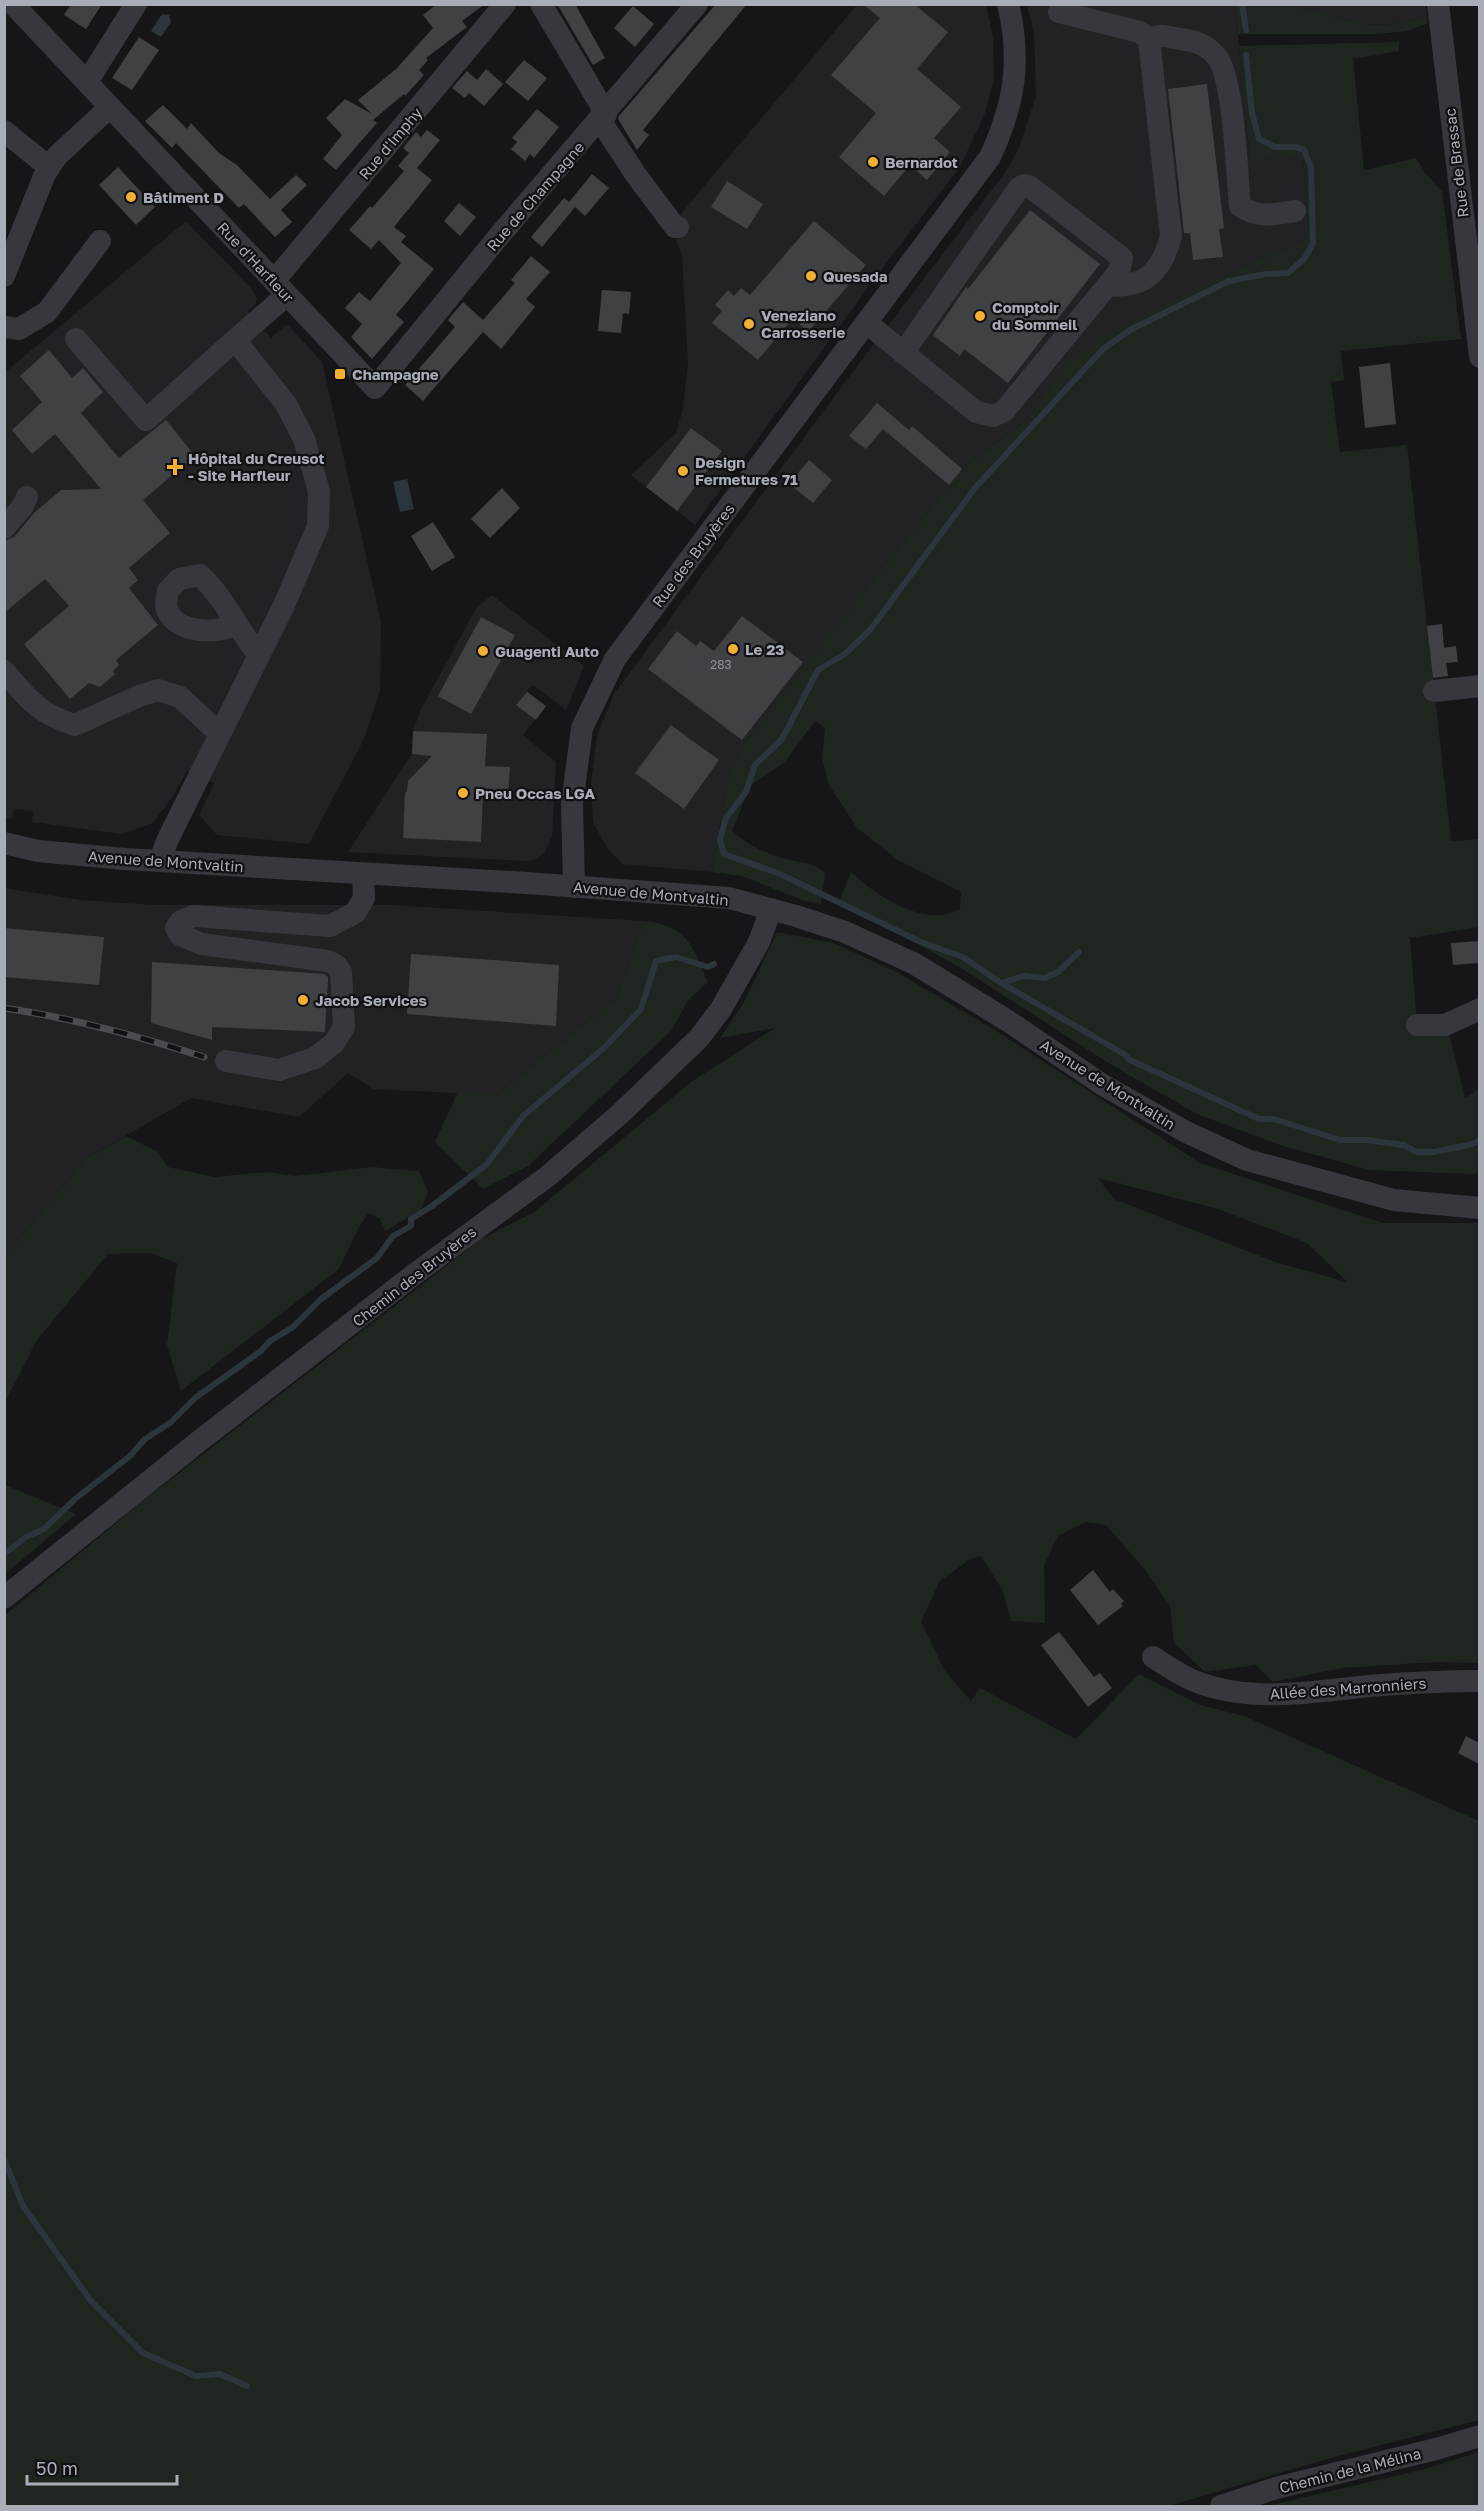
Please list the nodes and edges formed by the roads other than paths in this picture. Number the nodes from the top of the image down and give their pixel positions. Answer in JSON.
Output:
{"nodes":[{"id":1,"x":13,"y":4,"type":"edge"},
{"id":2,"x":136,"y":4,"type":"edge"},
{"id":3,"x":505,"y":4,"type":"edge"},
{"id":4,"x":541,"y":4,"type":"edge"},
{"id":5,"x":697,"y":4,"type":"edge"},
{"id":6,"x":1008,"y":4,"type":"edge"},
{"id":7,"x":1438,"y":4,"type":"edge"},
{"id":8,"x":1059,"y":12,"type":"dead end"},
{"id":9,"x":1149,"y":40,"type":"junction"},
{"id":10,"x":87,"y":82,"type":"junction"},
{"id":11,"x":110,"y":107,"type":"junction"},
{"id":12,"x":603,"y":117,"type":"junction"},
{"id":13,"x":4,"y":131,"type":"edge"},
{"id":14,"x":49,"y":167,"type":"junction"},
{"id":15,"x":1295,"y":211,"type":"dead end"},
{"id":16,"x":678,"y":227,"type":"dead end"},
{"id":17,"x":100,"y":241,"type":"dead end"},
{"id":18,"x":4,"y":276,"type":"edge"},
{"id":19,"x":1107,"y":286,"type":"junction"},
{"id":20,"x":280,"y":288,"type":"junction"},
{"id":21,"x":867,"y":323,"type":"junction"},
{"id":22,"x":4,"y":327,"type":"edge"},
{"id":23,"x":76,"y":339,"type":"dead end"},
{"id":24,"x":235,"y":340,"type":"junction"},
{"id":25,"x":903,"y":353,"type":"junction"},
{"id":26,"x":1479,"y":357,"type":"edge"},
{"id":27,"x":375,"y":388,"type":"joint"},
{"id":28,"x":27,"y":497,"type":"dead end"},
{"id":29,"x":4,"y":528,"type":"edge"},
{"id":30,"x":237,"y":624,"type":"dead end"},
{"id":31,"x":259,"y":656,"type":"junction"},
{"id":32,"x":4,"y":671,"type":"edge"},
{"id":33,"x":1479,"y":686,"type":"edge"},
{"id":34,"x":1434,"y":691,"type":"dead end"},
{"id":35,"x":220,"y":734,"type":"junction"},
{"id":36,"x":4,"y":843,"type":"edge"},
{"id":37,"x":160,"y":861,"type":"junction"},
{"id":38,"x":363,"y":874,"type":"junction"},
{"id":39,"x":574,"y":887,"type":"junction"},
{"id":40,"x":771,"y":909,"type":"junction"},
{"id":41,"x":1479,"y":1009,"type":"edge"},
{"id":42,"x":1417,"y":1024,"type":"dead end"},
{"id":43,"x":226,"y":1061,"type":"dead end"},
{"id":44,"x":1479,"y":1208,"type":"edge"},
{"id":45,"x":4,"y":1598,"type":"edge"},
{"id":46,"x":1153,"y":1657,"type":"dead end"},
{"id":47,"x":1479,"y":1681,"type":"edge"},
{"id":48,"x":1479,"y":2436,"type":"edge"},
{"id":49,"x":1221,"y":2506,"type":"edge"}],
"edges":[{"from":1,"to":10,"type":"street","name":"Rue d'Harfleur"},
{"from":2,"to":10,"type":"street"},
{"from":3,"to":20,"type":"street","name":"Rue d'Imphy"},
{"from":4,"to":12,"type":"street"},
{"from":5,"to":12,"type":"street","name":"Rue de Champagne"},
{"from":6,"to":21,"type":"street","name":"Rue des Bruyères"},
{"from":7,"to":26,"type":"street","name":"Rue de Brassac"},
{"from":8,"to":9,"type":"street"},
{"from":9,"to":15,"type":"street"},
{"from":9,"to":19,"type":"street"},
{"from":10,"to":11,"type":"street","name":"Rue d'Harfleur"},
{"from":11,"to":14,"type":"street"},
{"from":11,"to":20,"type":"street","name":"Rue d'Harfleur"},
{"from":12,"to":16,"type":"street"},
{"from":12,"to":27,"type":"street","name":"Rue de Champagne"},
{"from":13,"to":14,"type":"street"},
{"from":14,"to":18,"type":"street"},
{"from":17,"to":22,"type":"street"},
{"from":19,"to":25,"type":"street"},
{"from":19,"to":25,"type":"street"},
{"from":20,"to":24,"type":"street","name":"Rue d'Imphy"},
{"from":20,"to":27,"type":"street","name":"Rue d'Harfleur"},
{"from":21,"to":25,"type":"street"},
{"from":21,"to":39,"type":"street","name":"Rue des Bruyères"},
{"from":23,"to":24,"type":"street","name":"Rue d'Imphy"},
{"from":24,"to":31,"type":"street"},
{"from":28,"to":29,"type":"street"},
{"from":30,"to":31,"type":"street"},
{"from":31,"to":35,"type":"street"},
{"from":32,"to":35,"type":"street"},
{"from":33,"to":34,"type":"street"},
{"from":35,"to":37,"type":"street"},
{"from":36,"to":37,"type":"street","name":"Avenue de Montvaltin"},
{"from":37,"to":38,"type":"street","name":"Avenue de Montvaltin"},
{"from":38,"to":39,"type":"street","name":"Avenue de Montvaltin"},
{"from":38,"to":43,"type":"street"},
{"from":39,"to":40,"type":"street","name":"Avenue de Montvaltin"},
{"from":40,"to":44,"type":"street","name":"Avenue de Montvaltin"},
{"from":40,"to":45,"type":"street","name":"Chemin des Bruyères"},
{"from":41,"to":42,"type":"street"},
{"from":46,"to":47,"type":"street","name":"Allée des Marronniers"},
{"from":48,"to":49,"type":"street","name":"Chemin de la Mélina"}]}
